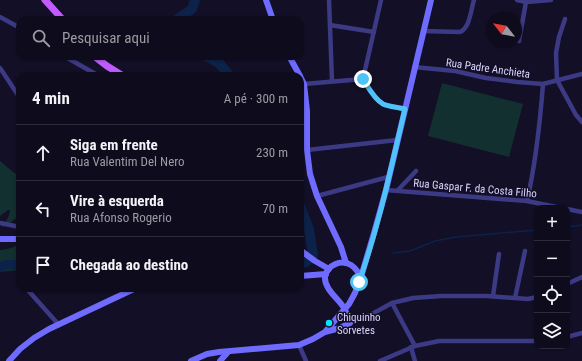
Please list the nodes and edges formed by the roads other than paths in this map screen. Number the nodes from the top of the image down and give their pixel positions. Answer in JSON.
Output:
{"nodes":[{"id":1,"x":45,"y":0,"type":"edge"},
{"id":2,"x":266,"y":0,"type":"edge"},
{"id":3,"x":329,"y":0,"type":"edge"},
{"id":4,"x":381,"y":0,"type":"edge"},
{"id":5,"x":430,"y":0,"type":"edge"},
{"id":6,"x":474,"y":0,"type":"edge"},
{"id":7,"x":519,"y":0,"type":"edge"},
{"id":8,"x":551,"y":0,"type":"edge"},
{"id":9,"x":526,"y":2,"type":"junction"},
{"id":10,"x":59,"y":16,"type":"edge"},
{"id":11,"x":272,"y":16,"type":"edge"},
{"id":12,"x":0,"y":17,"type":"edge"},
{"id":13,"x":565,"y":19,"type":"dead end"},
{"id":14,"x":522,"y":24,"type":"edge"},
{"id":15,"x":330,"y":25,"type":"junction"},
{"id":16,"x":16,"y":26,"type":"edge"},
{"id":17,"x":423,"y":31,"type":"junction"},
{"id":18,"x":374,"y":32,"type":"junction"},
{"id":19,"x":71,"y":60,"type":"edge"},
{"id":20,"x":99,"y":60,"type":"edge"},
{"id":21,"x":291,"y":60,"type":"edge"},
{"id":22,"x":0,"y":68,"type":"edge"},
{"id":23,"x":414,"y":68,"type":"junction"},
{"id":24,"x":92,"y":72,"type":"edge"},
{"id":25,"x":115,"y":72,"type":"edge"},
{"id":26,"x":298,"y":72,"type":"edge"},
{"id":27,"x":582,"y":74,"type":"edge"},
{"id":28,"x":363,"y":79,"type":"junction"},
{"id":29,"x":557,"y":80,"type":"junction"},
{"id":30,"x":332,"y":81,"type":"junction"},
{"id":31,"x":304,"y":84,"type":"joint"},
{"id":32,"x":543,"y":84,"type":"junction"},
{"id":33,"x":16,"y":92,"type":"edge"},
{"id":34,"x":405,"y":109,"type":"junction"},
{"id":35,"x":582,"y":122,"type":"edge"},
{"id":36,"x":398,"y":140,"type":"junction"},
{"id":37,"x":307,"y":150,"type":"junction"},
{"id":38,"x":416,"y":171,"type":"dead end"},
{"id":39,"x":388,"y":177,"type":"junction"},
{"id":40,"x":386,"y":190,"type":"junction"},
{"id":41,"x":398,"y":190,"type":"junction"},
{"id":42,"x":317,"y":196,"type":"junction"},
{"id":43,"x":528,"y":201,"type":"junction"},
{"id":44,"x":547,"y":205,"type":"edge"},
{"id":45,"x":570,"y":210,"type":"edge"},
{"id":46,"x":582,"y":212,"type":"edge"},
{"id":47,"x":0,"y":223,"type":"edge"},
{"id":48,"x":16,"y":226,"type":"edge"},
{"id":49,"x":0,"y":239,"type":"edge"},
{"id":50,"x":16,"y":239,"type":"edge"},
{"id":51,"x":525,"y":251,"type":"dead end"},
{"id":52,"x":304,"y":253,"type":"edge"},
{"id":53,"x":499,"y":254,"type":"dead end"},
{"id":54,"x":346,"y":263,"type":"junction"},
{"id":55,"x":327,"y":272,"type":"junction"},
{"id":56,"x":304,"y":275,"type":"edge"},
{"id":57,"x":361,"y":277,"type":"junction"},
{"id":58,"x":582,"y":277,"type":"edge"},
{"id":59,"x":570,"y":283,"type":"edge"},
{"id":60,"x":30,"y":292,"type":"edge"},
{"id":61,"x":128,"y":292,"type":"edge"},
{"id":62,"x":494,"y":296,"type":"junction"},
{"id":63,"x":515,"y":298,"type":"junction"},
{"id":64,"x":534,"y":298,"type":"edge"},
{"id":65,"x":392,"y":303,"type":"junction"},
{"id":66,"x":345,"y":309,"type":"junction"},
{"id":67,"x":350,"y":323,"type":"junction"},
{"id":68,"x":59,"y":325,"type":"junction"},
{"id":69,"x":326,"y":332,"type":"junction"},
{"id":70,"x":582,"y":333,"type":"edge"},
{"id":71,"x":570,"y":336,"type":"edge"},
{"id":72,"x":534,"y":340,"type":"edge"},
{"id":73,"x":299,"y":345,"type":"junction"},
{"id":74,"x":413,"y":347,"type":"junction"},
{"id":75,"x":228,"y":352,"type":"junction"},
{"id":76,"x":9,"y":361,"type":"edge"},
{"id":77,"x":191,"y":361,"type":"edge"},
{"id":78,"x":220,"y":361,"type":"edge"},
{"id":79,"x":306,"y":361,"type":"edge"},
{"id":80,"x":380,"y":361,"type":"edge"},
{"id":81,"x":415,"y":361,"type":"edge"}],
"edges":[{"from":1,"to":10,"type":"main road"},
{"from":2,"to":11,"type":"main road"},
{"from":3,"to":15,"type":"street"},
{"from":4,"to":18,"type":"street"},
{"from":5,"to":17,"type":"main road"},
{"from":6,"to":17,"type":"street"},
{"from":7,"to":9,"type":"street"},
{"from":8,"to":9,"type":"street"},
{"from":9,"to":14,"type":"street"},
{"from":12,"to":16,"type":"street"},
{"from":13,"to":29,"type":"street"},
{"from":15,"to":18,"type":"street"},
{"from":15,"to":30,"type":"street"},
{"from":17,"to":23,"type":"main road"},
{"from":18,"to":28,"type":"street"},
{"from":19,"to":24,"type":"street"},
{"from":20,"to":25,"type":"main road"},
{"from":21,"to":26,"type":"main road"},
{"from":22,"to":33,"type":"street"},
{"from":23,"to":32,"type":"street","name":"Rua Padre Anchieta"},
{"from":23,"to":34,"type":"main road"},
{"from":27,"to":29,"type":"street","name":"Rua Padre Anchieta"},
{"from":28,"to":30,"type":"street"},
{"from":28,"to":34,"type":"street"},
{"from":29,"to":32,"type":"street","name":"Rua Padre Anchieta"},
{"from":29,"to":35,"type":"street"},
{"from":30,"to":31,"type":"street"},
{"from":31,"to":37,"type":"main road"},
{"from":32,"to":43,"type":"street"},
{"from":34,"to":36,"type":"main road"},
{"from":36,"to":37,"type":"street"},
{"from":36,"to":39,"type":"main road"},
{"from":37,"to":42,"type":"main road"},
{"from":38,"to":41,"type":"street"},
{"from":39,"to":40,"type":"main road"},
{"from":39,"to":42,"type":"street"},
{"from":40,"to":41,"type":"street","name":"Rua Gaspar F. da Costa Filho"},
{"from":40,"to":57,"type":"main road"},
{"from":41,"to":43,"type":"street","name":"Rua Gaspar F. da Costa Filho"},
{"from":42,"to":54,"type":"main road"},
{"from":43,"to":44,"type":"street","name":"Rua Gaspar F. da Costa Filho"},
{"from":45,"to":46,"type":"street"},
{"from":47,"to":48,"type":"street"},
{"from":49,"to":50,"type":"main road"},
{"from":51,"to":63,"type":"street"},
{"from":52,"to":55,"type":"main road"},
{"from":53,"to":62,"type":"street"},
{"from":54,"to":55,"type":"main road"},
{"from":54,"to":57,"type":"main road"},
{"from":55,"to":56,"type":"main road"},
{"from":55,"to":66,"type":"main road"},
{"from":57,"to":66,"type":"main road"},
{"from":58,"to":59,"type":"street"},
{"from":60,"to":68,"type":"street"},
{"from":61,"to":68,"type":"main road"},
{"from":62,"to":63,"type":"street"},
{"from":62,"to":65,"type":"street"},
{"from":63,"to":64,"type":"street"},
{"from":65,"to":67,"type":"street"},
{"from":65,"to":74,"type":"street"},
{"from":66,"to":67,"type":"main road"},
{"from":66,"to":69,"type":"main road"},
{"from":67,"to":69,"type":"main road"},
{"from":68,"to":76,"type":"main road"},
{"from":69,"to":73,"type":"main road"},
{"from":70,"to":71,"type":"street"},
{"from":72,"to":74,"type":"street"},
{"from":73,"to":75,"type":"main road"},
{"from":73,"to":79,"type":"street"},
{"from":74,"to":80,"type":"street"},
{"from":74,"to":81,"type":"street"},
{"from":75,"to":77,"type":"main road"},
{"from":75,"to":78,"type":"main road"}]}
